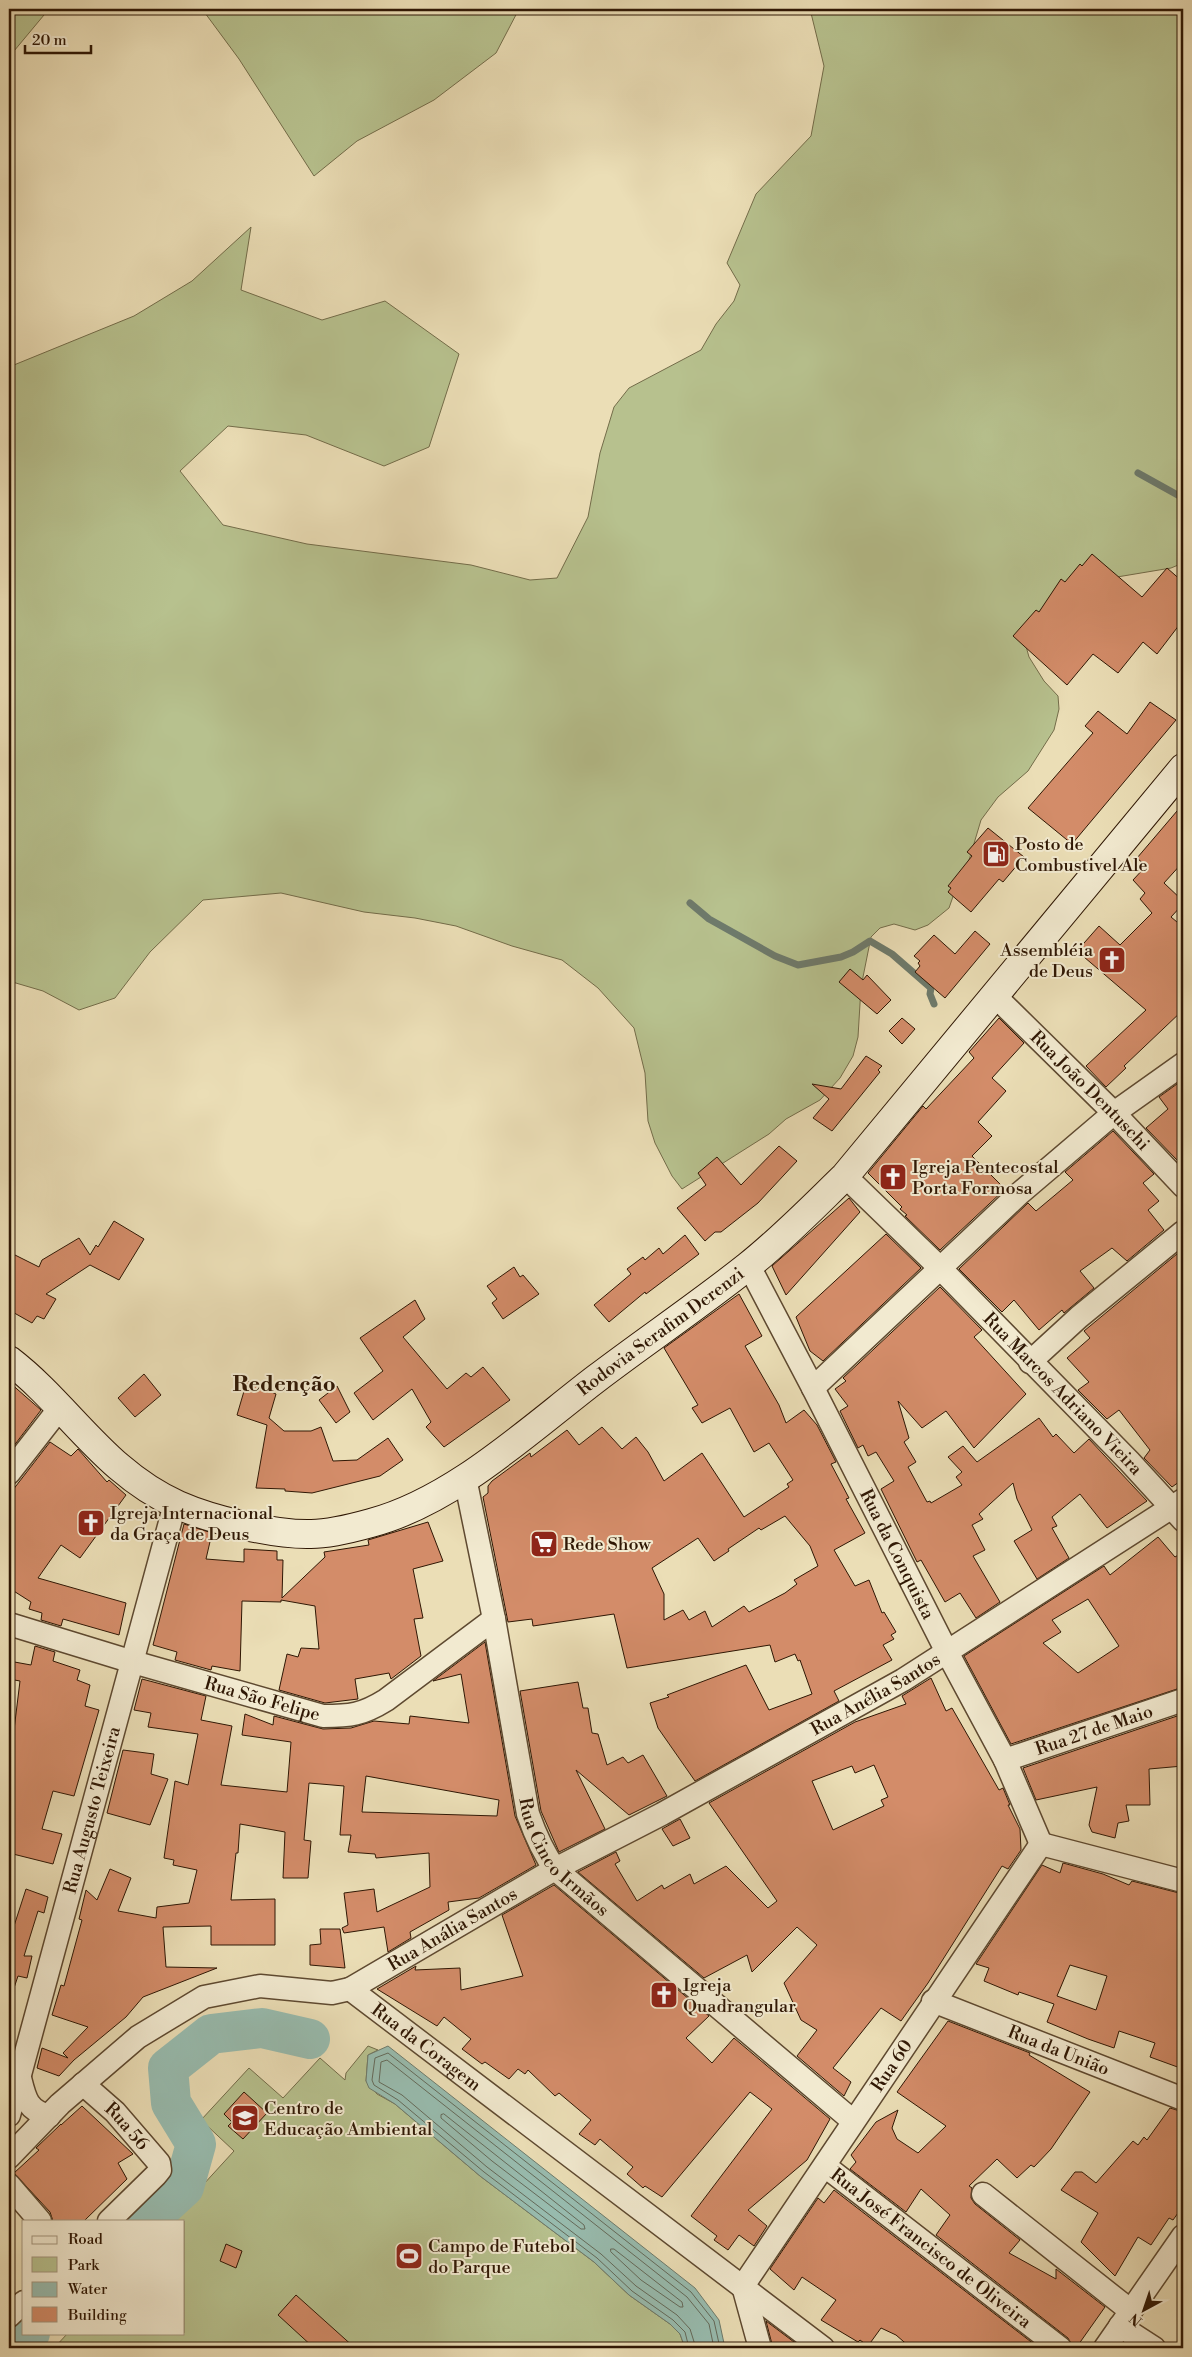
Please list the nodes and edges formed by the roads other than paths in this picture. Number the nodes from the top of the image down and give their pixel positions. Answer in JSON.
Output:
{"nodes":[{"id":1,"x":1181,"y":776,"type":"edge"},
{"id":2,"x":995,"y":996,"type":"junction"},
{"id":3,"x":1183,"y":1064,"type":"edge"},
{"id":4,"x":1114,"y":1113,"type":"junction"},
{"id":5,"x":845,"y":1176,"type":"junction"},
{"id":6,"x":1183,"y":1186,"type":"edge"},
{"id":7,"x":1183,"y":1232,"type":"edge"},
{"id":8,"x":748,"y":1266,"type":"junction"},
{"id":9,"x":940,"y":1268,"type":"junction"},
{"id":10,"x":9,"y":1360,"type":"edge"},
{"id":11,"x":1030,"y":1362,"type":"junction"},
{"id":12,"x":813,"y":1388,"type":"junction"},
{"id":13,"x":59,"y":1409,"type":"junction"},
{"id":14,"x":9,"y":1472,"type":"edge"},
{"id":15,"x":465,"y":1478,"type":"junction"},
{"id":16,"x":175,"y":1504,"type":"junction"},
{"id":17,"x":1179,"y":1509,"type":"edge"},
{"id":18,"x":494,"y":1620,"type":"junction"},
{"id":19,"x":9,"y":1624,"type":"edge"},
{"id":20,"x":947,"y":1652,"type":"junction"},
{"id":21,"x":133,"y":1662,"type":"junction"},
{"id":22,"x":1183,"y":1700,"type":"edge"},
{"id":23,"x":1005,"y":1760,"type":"junction"},
{"id":24,"x":1041,"y":1844,"type":"junction"},
{"id":25,"x":555,"y":1869,"type":"junction"},
{"id":26,"x":1183,"y":1881,"type":"edge"},
{"id":27,"x":350,"y":1989,"type":"junction"},
{"id":28,"x":933,"y":2001,"type":"junction"},
{"id":29,"x":17,"y":2068,"type":"edge"},
{"id":30,"x":83,"y":2084,"type":"junction"},
{"id":31,"x":1183,"y":2099,"type":"edge"},
{"id":32,"x":9,"y":2115,"type":"edge"},
{"id":33,"x":49,"y":2116,"type":"junction"},
{"id":34,"x":853,"y":2121,"type":"junction"},
{"id":35,"x":9,"y":2156,"type":"edge"},
{"id":36,"x":825,"y":2166,"type":"junction"},
{"id":37,"x":9,"y":2185,"type":"edge"},
{"id":38,"x":983,"y":2194,"type":"dead end"},
{"id":39,"x":39,"y":2220,"type":"edge"},
{"id":40,"x":110,"y":2220,"type":"edge"},
{"id":41,"x":1183,"y":2236,"type":"edge"},
{"id":42,"x":743,"y":2286,"type":"junction"},
{"id":43,"x":22,"y":2304,"type":"edge"},
{"id":44,"x":9,"y":2316,"type":"edge"},
{"id":45,"x":1126,"y":2319,"type":"junction"},
{"id":46,"x":760,"y":2348,"type":"edge"},
{"id":47,"x":823,"y":2348,"type":"edge"},
{"id":48,"x":1060,"y":2348,"type":"edge"},
{"id":49,"x":1105,"y":2348,"type":"edge"},
{"id":50,"x":1154,"y":2348,"type":"edge"}],
"edges":[{"from":1,"to":2,"type":"main road","name":"Rodovia Serafim Derenzi"},
{"from":2,"to":4,"type":"street","name":"Rua João Dentuschi"},
{"from":2,"to":5,"type":"main road","name":"Rodovia Serafim Derenzi"},
{"from":3,"to":4,"type":"street"},
{"from":4,"to":6,"type":"street","name":"Rua João Dentuschi"},
{"from":4,"to":9,"type":"street"},
{"from":5,"to":8,"type":"main road","name":"Rodovia Serafim Derenzi"},
{"from":5,"to":9,"type":"street","name":"Rua Marcos Adriano Vieira"},
{"from":7,"to":11,"type":"street"},
{"from":8,"to":12,"type":"street","name":"Rua da Conquista"},
{"from":8,"to":15,"type":"main road","name":"Rodovia Serafim Derenzi"},
{"from":9,"to":11,"type":"street","name":"Rua Marcos Adriano Vieira"},
{"from":9,"to":12,"type":"street"},
{"from":10,"to":13,"type":"main road","name":"Rodovia Serafim Derenzi"},
{"from":11,"to":17,"type":"street","name":"Rua Marcos Adriano Vieira"},
{"from":12,"to":20,"type":"street","name":"Rua da Conquista"},
{"from":13,"to":14,"type":"street"},
{"from":13,"to":16,"type":"main road","name":"Rodovia Serafim Derenzi"},
{"from":15,"to":16,"type":"main road","name":"Rodovia Serafim Derenzi"},
{"from":15,"to":18,"type":"street","name":"Rua Cinco Irmãos"},
{"from":16,"to":21,"type":"street","name":"Rua Augusto Teixeira"},
{"from":17,"to":20,"type":"street","name":"Rua Anélia Santos"},
{"from":18,"to":21,"type":"street","name":"Rua São Felipe"},
{"from":18,"to":25,"type":"street","name":"Rua Cinco Irmãos"},
{"from":19,"to":21,"type":"street","name":"Rua São Felipe"},
{"from":20,"to":23,"type":"street","name":"Rua da Conquista"},
{"from":20,"to":25,"type":"street","name":"Rua Anélia Santos"},
{"from":21,"to":29,"type":"street","name":"Rua Augusto Teixeira"},
{"from":22,"to":23,"type":"street","name":"Rua 27 de Maio"},
{"from":23,"to":24,"type":"street","name":"Rua da Conquista"},
{"from":24,"to":26,"type":"street"},
{"from":24,"to":28,"type":"street","name":"Rua 60"},
{"from":25,"to":27,"type":"street","name":"Rua Anália Santos"},
{"from":25,"to":34,"type":"street","name":"Rua Cinco Irmãos"},
{"from":27,"to":30,"type":"street"},
{"from":27,"to":42,"type":"street","name":"Rua da Coragem"},
{"from":28,"to":31,"type":"street","name":"Rua da União"},
{"from":28,"to":34,"type":"street","name":"Rua 60"},
{"from":29,"to":32,"type":"street","name":"Rua Augusto Teixeira"},
{"from":29,"to":33,"type":"street"},
{"from":30,"to":33,"type":"street"},
{"from":30,"to":40,"type":"street","name":"Rua 56"},
{"from":33,"to":35,"type":"street"},
{"from":34,"to":36,"type":"street","name":"Rua 60"},
{"from":36,"to":42,"type":"street","name":"Rua 60"},
{"from":36,"to":48,"type":"street","name":"Rua José Francisco de Oliveira"},
{"from":37,"to":39,"type":"street"},
{"from":38,"to":45,"type":"street"},
{"from":41,"to":45,"type":"street"},
{"from":42,"to":46,"type":"street"},
{"from":42,"to":47,"type":"street","name":"Rua da Coragem"},
{"from":43,"to":44,"type":"street"},
{"from":45,"to":49,"type":"street"},
{"from":45,"to":50,"type":"street"}]}
